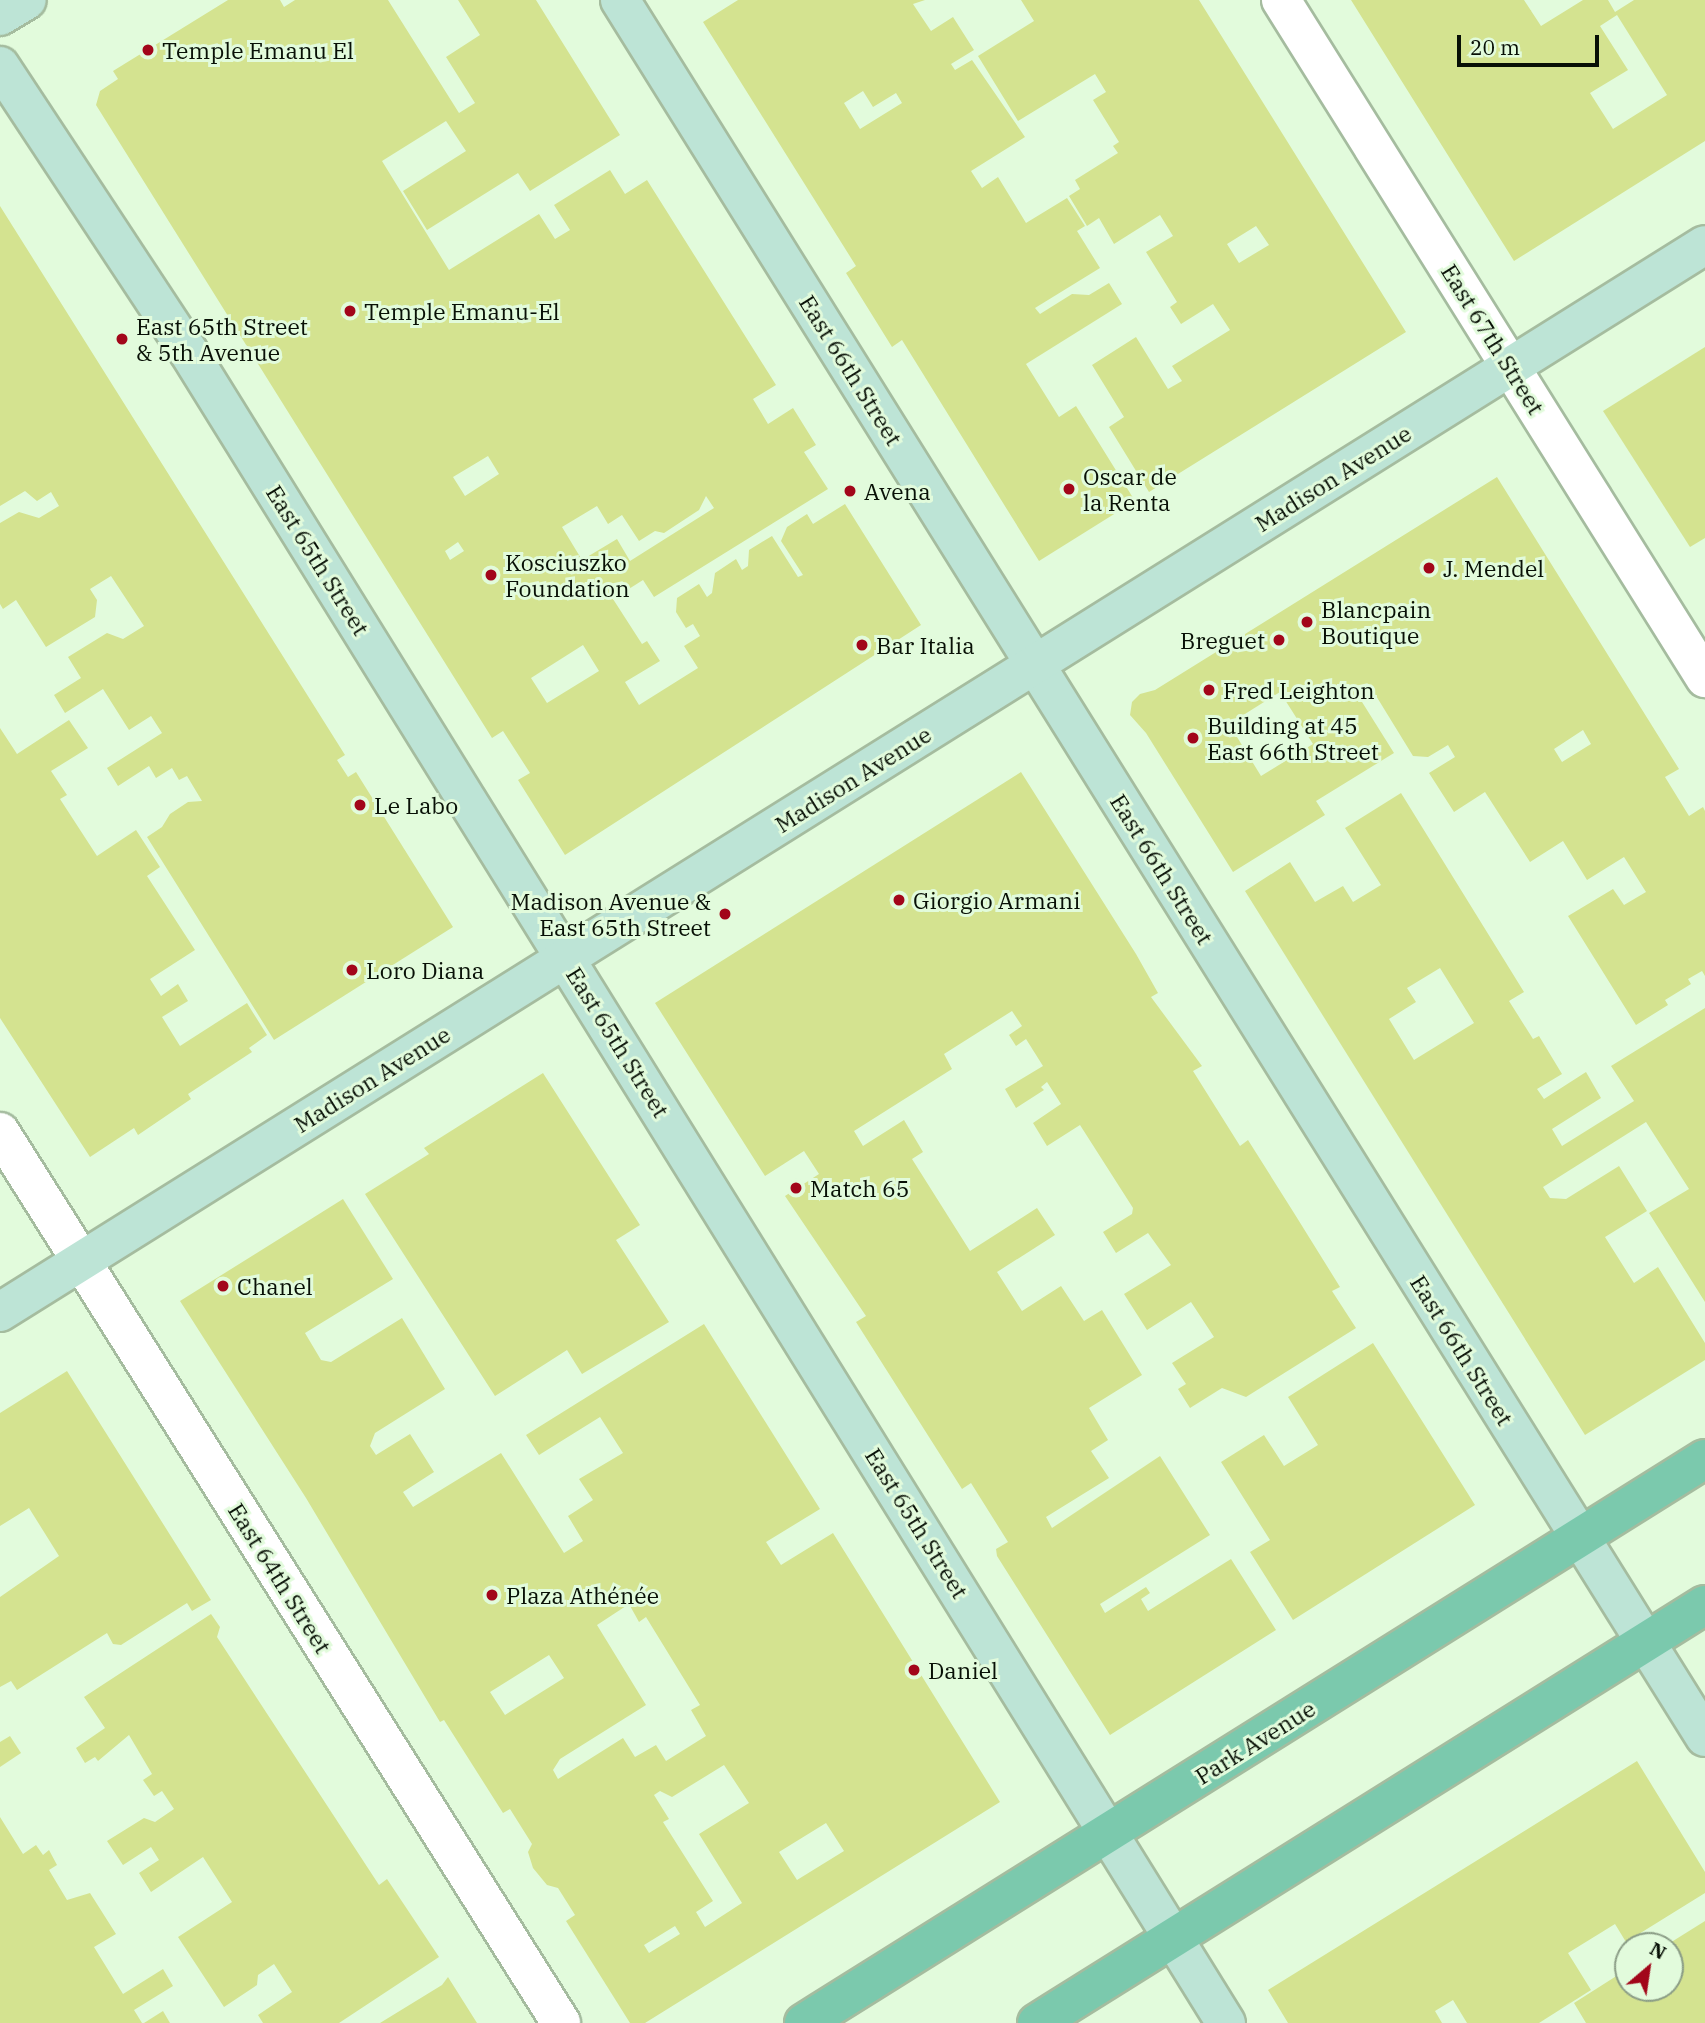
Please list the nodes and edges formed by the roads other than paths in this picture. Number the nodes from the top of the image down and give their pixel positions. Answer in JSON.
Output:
{"nodes":[{"id":1,"x":27,"y":0,"type":"edge"},
{"id":2,"x":620,"y":0,"type":"edge"},
{"id":3,"x":1281,"y":0,"type":"edge"},
{"id":4,"x":0,"y":16,"type":"edge"},
{"id":5,"x":0,"y":66,"type":"edge"},
{"id":6,"x":1705,"y":245,"type":"edge"},
{"id":7,"x":1511,"y":367,"type":"junction"},
{"id":8,"x":1035,"y":665,"type":"junction"},
{"id":9,"x":1705,"y":678,"type":"edge"},
{"id":10,"x":566,"y":958,"type":"junction"},
{"id":11,"x":0,"y":1132,"type":"edge"},
{"id":12,"x":81,"y":1261,"type":"junction"},
{"id":13,"x":0,"y":1311,"type":"edge"},
{"id":14,"x":1705,"y":1459,"type":"edge"},
{"id":15,"x":1580,"y":1538,"type":"junction"},
{"id":16,"x":1705,"y":1605,"type":"edge"},
{"id":17,"x":1645,"y":1642,"type":"junction"},
{"id":18,"x":1705,"y":1737,"type":"edge"},
{"id":19,"x":1109,"y":1834,"type":"junction"},
{"id":20,"x":1173,"y":1938,"type":"junction"},
{"id":21,"x":561,"y":2023,"type":"edge"},
{"id":22,"x":804,"y":2023,"type":"edge"},
{"id":23,"x":1037,"y":2023,"type":"edge"},
{"id":24,"x":1226,"y":2023,"type":"edge"}],
"edges":[{"from":1,"to":4,"type":"main road"},
{"from":2,"to":8,"type":"main road","name":"East 66th Street"},
{"from":3,"to":7,"type":"street","name":"East 67th Street"},
{"from":5,"to":10,"type":"main road","name":"East 65th Street"},
{"from":6,"to":7,"type":"main road","name":"Madison Avenue"},
{"from":7,"to":8,"type":"main road","name":"Madison Avenue"},
{"from":7,"to":9,"type":"street","name":"East 67th Street"},
{"from":8,"to":10,"type":"main road","name":"Madison Avenue"},
{"from":8,"to":15,"type":"main road","name":"East 66th Street"},
{"from":10,"to":12,"type":"main road","name":"Madison Avenue"},
{"from":10,"to":19,"type":"main road","name":"East 65th Street"},
{"from":11,"to":12,"type":"street","name":"East 64th Street"},
{"from":12,"to":13,"type":"main road","name":"Madison Avenue"},
{"from":12,"to":21,"type":"street","name":"East 64th Street"},
{"from":14,"to":15,"type":"main road","name":"Park Avenue"},
{"from":15,"to":17,"type":"main road","name":"East 66th Street"},
{"from":15,"to":19,"type":"main road","name":"Park Avenue"},
{"from":16,"to":17,"type":"main road"},
{"from":17,"to":18,"type":"main road","name":"East 66th Street"},
{"from":17,"to":20,"type":"main road"},
{"from":19,"to":20,"type":"main road","name":"East 65th Street"},
{"from":19,"to":22,"type":"main road","name":"Park Avenue"},
{"from":20,"to":23,"type":"main road"},
{"from":20,"to":24,"type":"main road","name":"East 65th Street"}]}
